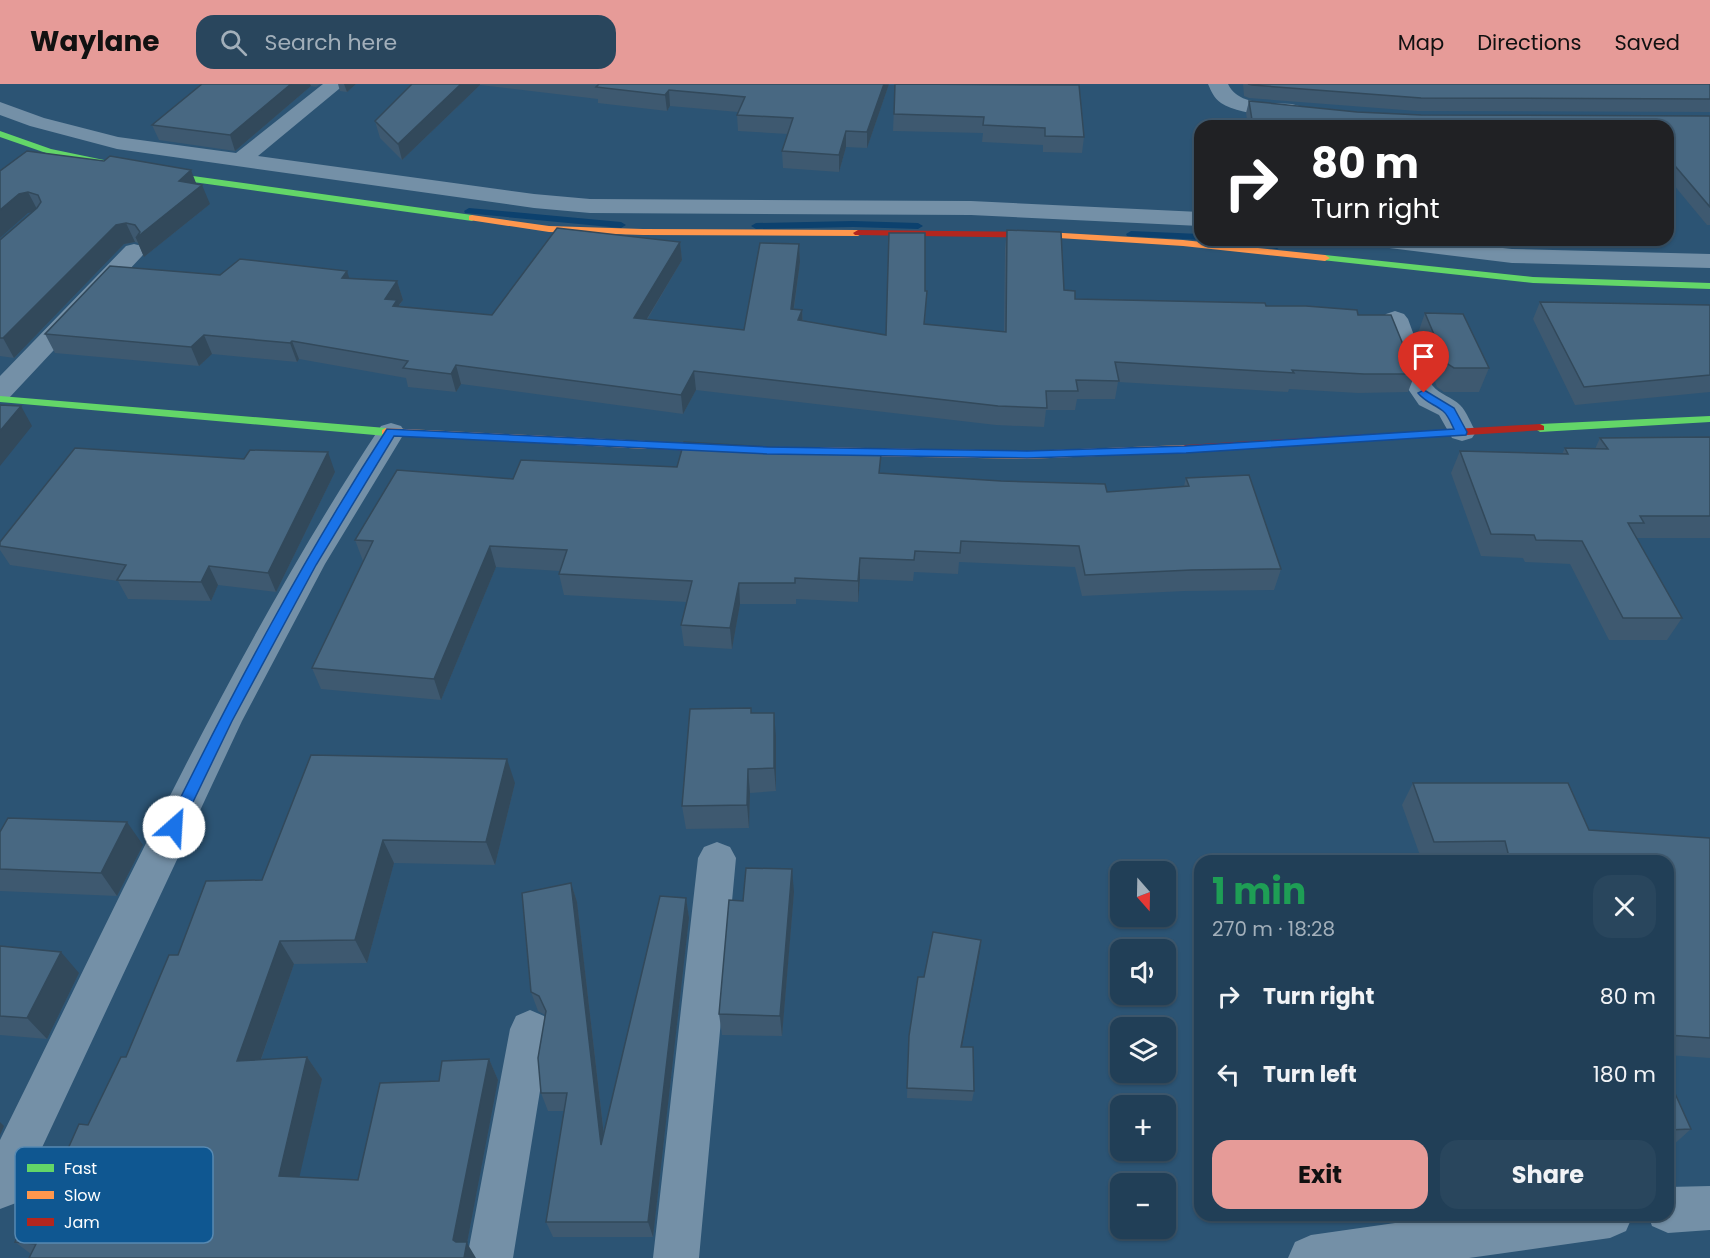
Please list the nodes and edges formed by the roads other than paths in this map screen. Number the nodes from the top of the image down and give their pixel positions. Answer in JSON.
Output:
{"nodes":[{"id":1,"x":335,"y":84,"type":"edge"},
{"id":2,"x":1218,"y":84,"type":"edge"},
{"id":3,"x":0,"y":108,"type":"edge"},
{"id":4,"x":1307,"y":112,"type":"edge"},
{"id":5,"x":0,"y":134,"type":"edge"},
{"id":6,"x":239,"y":161,"type":"junction"},
{"id":7,"x":1194,"y":219,"type":"edge"},
{"id":8,"x":1194,"y":244,"type":"edge"},
{"id":9,"x":1211,"y":246,"type":"edge"},
{"id":10,"x":1423,"y":246,"type":"edge"},
{"id":11,"x":134,"y":251,"type":"dead end"},
{"id":12,"x":1710,"y":261,"type":"edge"},
{"id":13,"x":1710,"y":286,"type":"edge"},
{"id":14,"x":1395,"y":319,"type":"edge"},
{"id":15,"x":0,"y":392,"type":"edge"},
{"id":16,"x":0,"y":399,"type":"edge"},
{"id":17,"x":1710,"y":419,"type":"edge"},
{"id":18,"x":391,"y":432,"type":"junction"},
{"id":19,"x":1462,"y":432,"type":"junction"},
{"id":20,"x":744,"y":450,"type":"edge"},
{"id":21,"x":790,"y":451,"type":"edge"},
{"id":22,"x":717,"y":858,"type":"dead end"},
{"id":23,"x":530,"y":1029,"type":"dead end"},
{"id":24,"x":19,"y":1147,"type":"edge"},
{"id":25,"x":15,"y":1156,"type":"edge"},
{"id":26,"x":0,"y":1187,"type":"edge"},
{"id":27,"x":1710,"y":1208,"type":"edge"},
{"id":28,"x":1674,"y":1210,"type":"edge"},
{"id":29,"x":1563,"y":1221,"type":"edge"},
{"id":30,"x":490,"y":1258,"type":"edge"},
{"id":31,"x":676,"y":1258,"type":"edge"},
{"id":32,"x":1311,"y":1258,"type":"edge"}],
"edges":[{"from":1,"to":6,"type":"street"},
{"from":2,"to":4,"type":"street"},
{"from":3,"to":6,"type":"street"},
{"from":5,"to":8,"type":"street"},
{"from":6,"to":7,"type":"street"},
{"from":9,"to":13,"type":"street"},
{"from":10,"to":12,"type":"street"},
{"from":11,"to":15,"type":"street"},
{"from":14,"to":19,"type":"street"},
{"from":16,"to":18,"type":"street"},
{"from":17,"to":19,"type":"street"},
{"from":18,"to":20,"type":"street"},
{"from":18,"to":24,"type":"street"},
{"from":19,"to":21,"type":"street"},
{"from":22,"to":31,"type":"street"},
{"from":23,"to":30,"type":"street"},
{"from":25,"to":26,"type":"street"},
{"from":27,"to":28,"type":"street"},
{"from":29,"to":32,"type":"street"}]}
